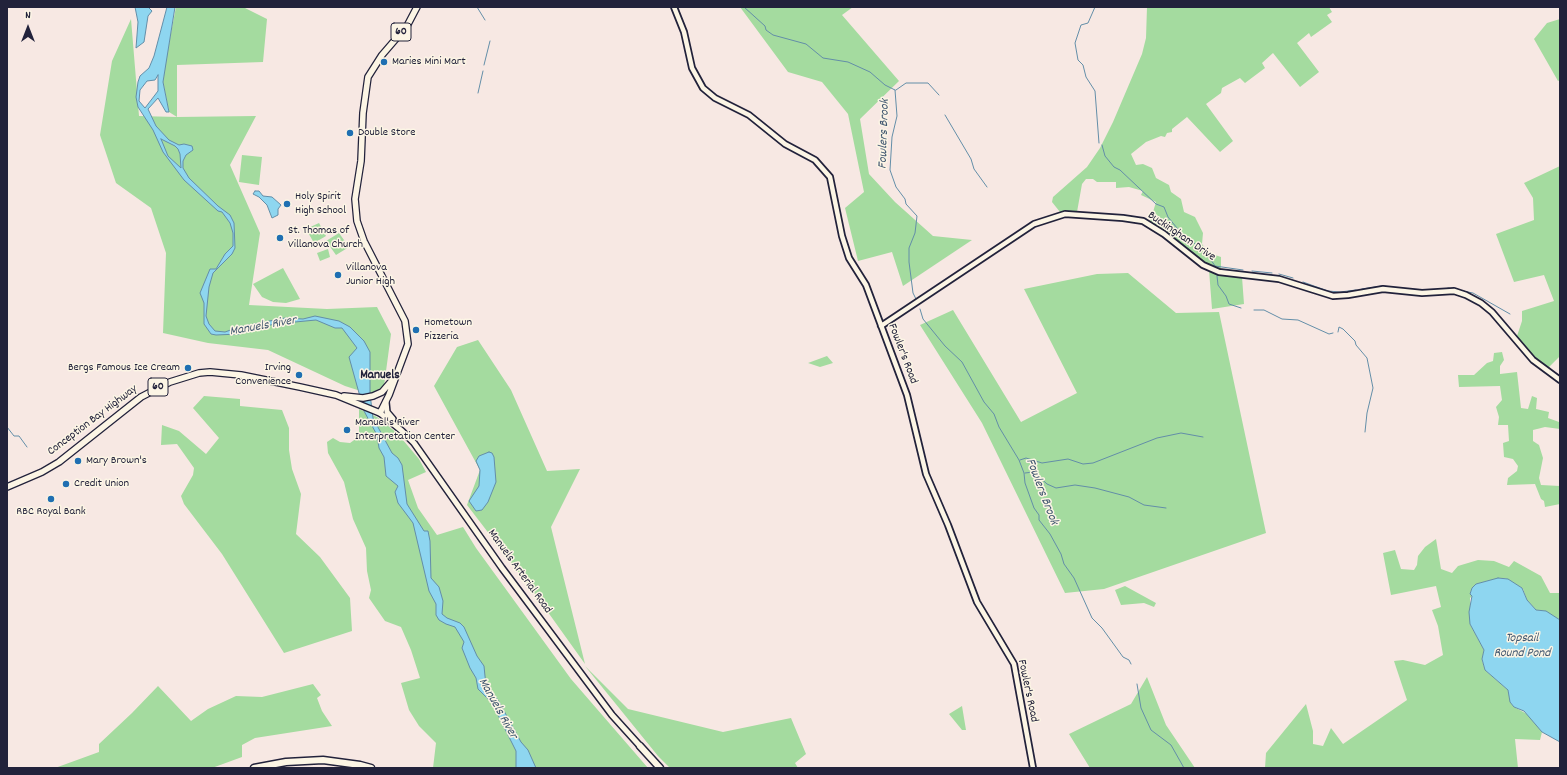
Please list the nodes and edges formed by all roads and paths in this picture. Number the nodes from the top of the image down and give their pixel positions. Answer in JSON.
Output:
{"nodes":[{"id":1,"x":418,"y":7,"type":"edge"},
{"id":2,"x":674,"y":7,"type":"edge"},
{"id":3,"x":881,"y":326,"type":"junction"},
{"id":4,"x":397,"y":374,"type":"junction"},
{"id":5,"x":1560,"y":380,"type":"edge"},
{"id":6,"x":356,"y":400,"type":"junction"},
{"id":7,"x":386,"y":402,"type":"junction"},
{"id":8,"x":377,"y":412,"type":"junction"},
{"id":9,"x":402,"y":431,"type":"junction"},
{"id":10,"x":7,"y":487,"type":"edge"},
{"id":11,"x":640,"y":746,"type":"junction"},
{"id":12,"x":254,"y":768,"type":"edge"},
{"id":13,"x":371,"y":768,"type":"edge"},
{"id":14,"x":656,"y":768,"type":"edge"},
{"id":15,"x":660,"y":768,"type":"edge"},
{"id":16,"x":1033,"y":768,"type":"edge"}],
"edges":[{"from":1,"to":4,"type":"main road","number":"60"},
{"from":2,"to":3,"type":"street","name":"Fowler's Road"},
{"from":3,"to":5,"type":"street","name":"Buckingham Drive"},
{"from":3,"to":16,"type":"street","name":"Fowler's Road"},
{"from":4,"to":6,"type":"main road"},
{"from":4,"to":7,"type":"main road","number":"60"},
{"from":6,"to":8,"type":"main road","name":"Conception Bay Highway","number":"60"},
{"from":6,"to":10,"type":"main road","name":"Conception Bay Highway","number":"60"},
{"from":7,"to":8,"type":"main road","number":"60"},
{"from":7,"to":9,"type":"main road"},
{"from":8,"to":9,"type":"main road","name":"Manuels Arterial Road"},
{"from":9,"to":11,"type":"main road","name":"Manuels Arterial Road"},
{"from":11,"to":14,"type":"highway"},
{"from":11,"to":15,"type":"highway"},
{"from":12,"to":13,"type":"highway"}]}
